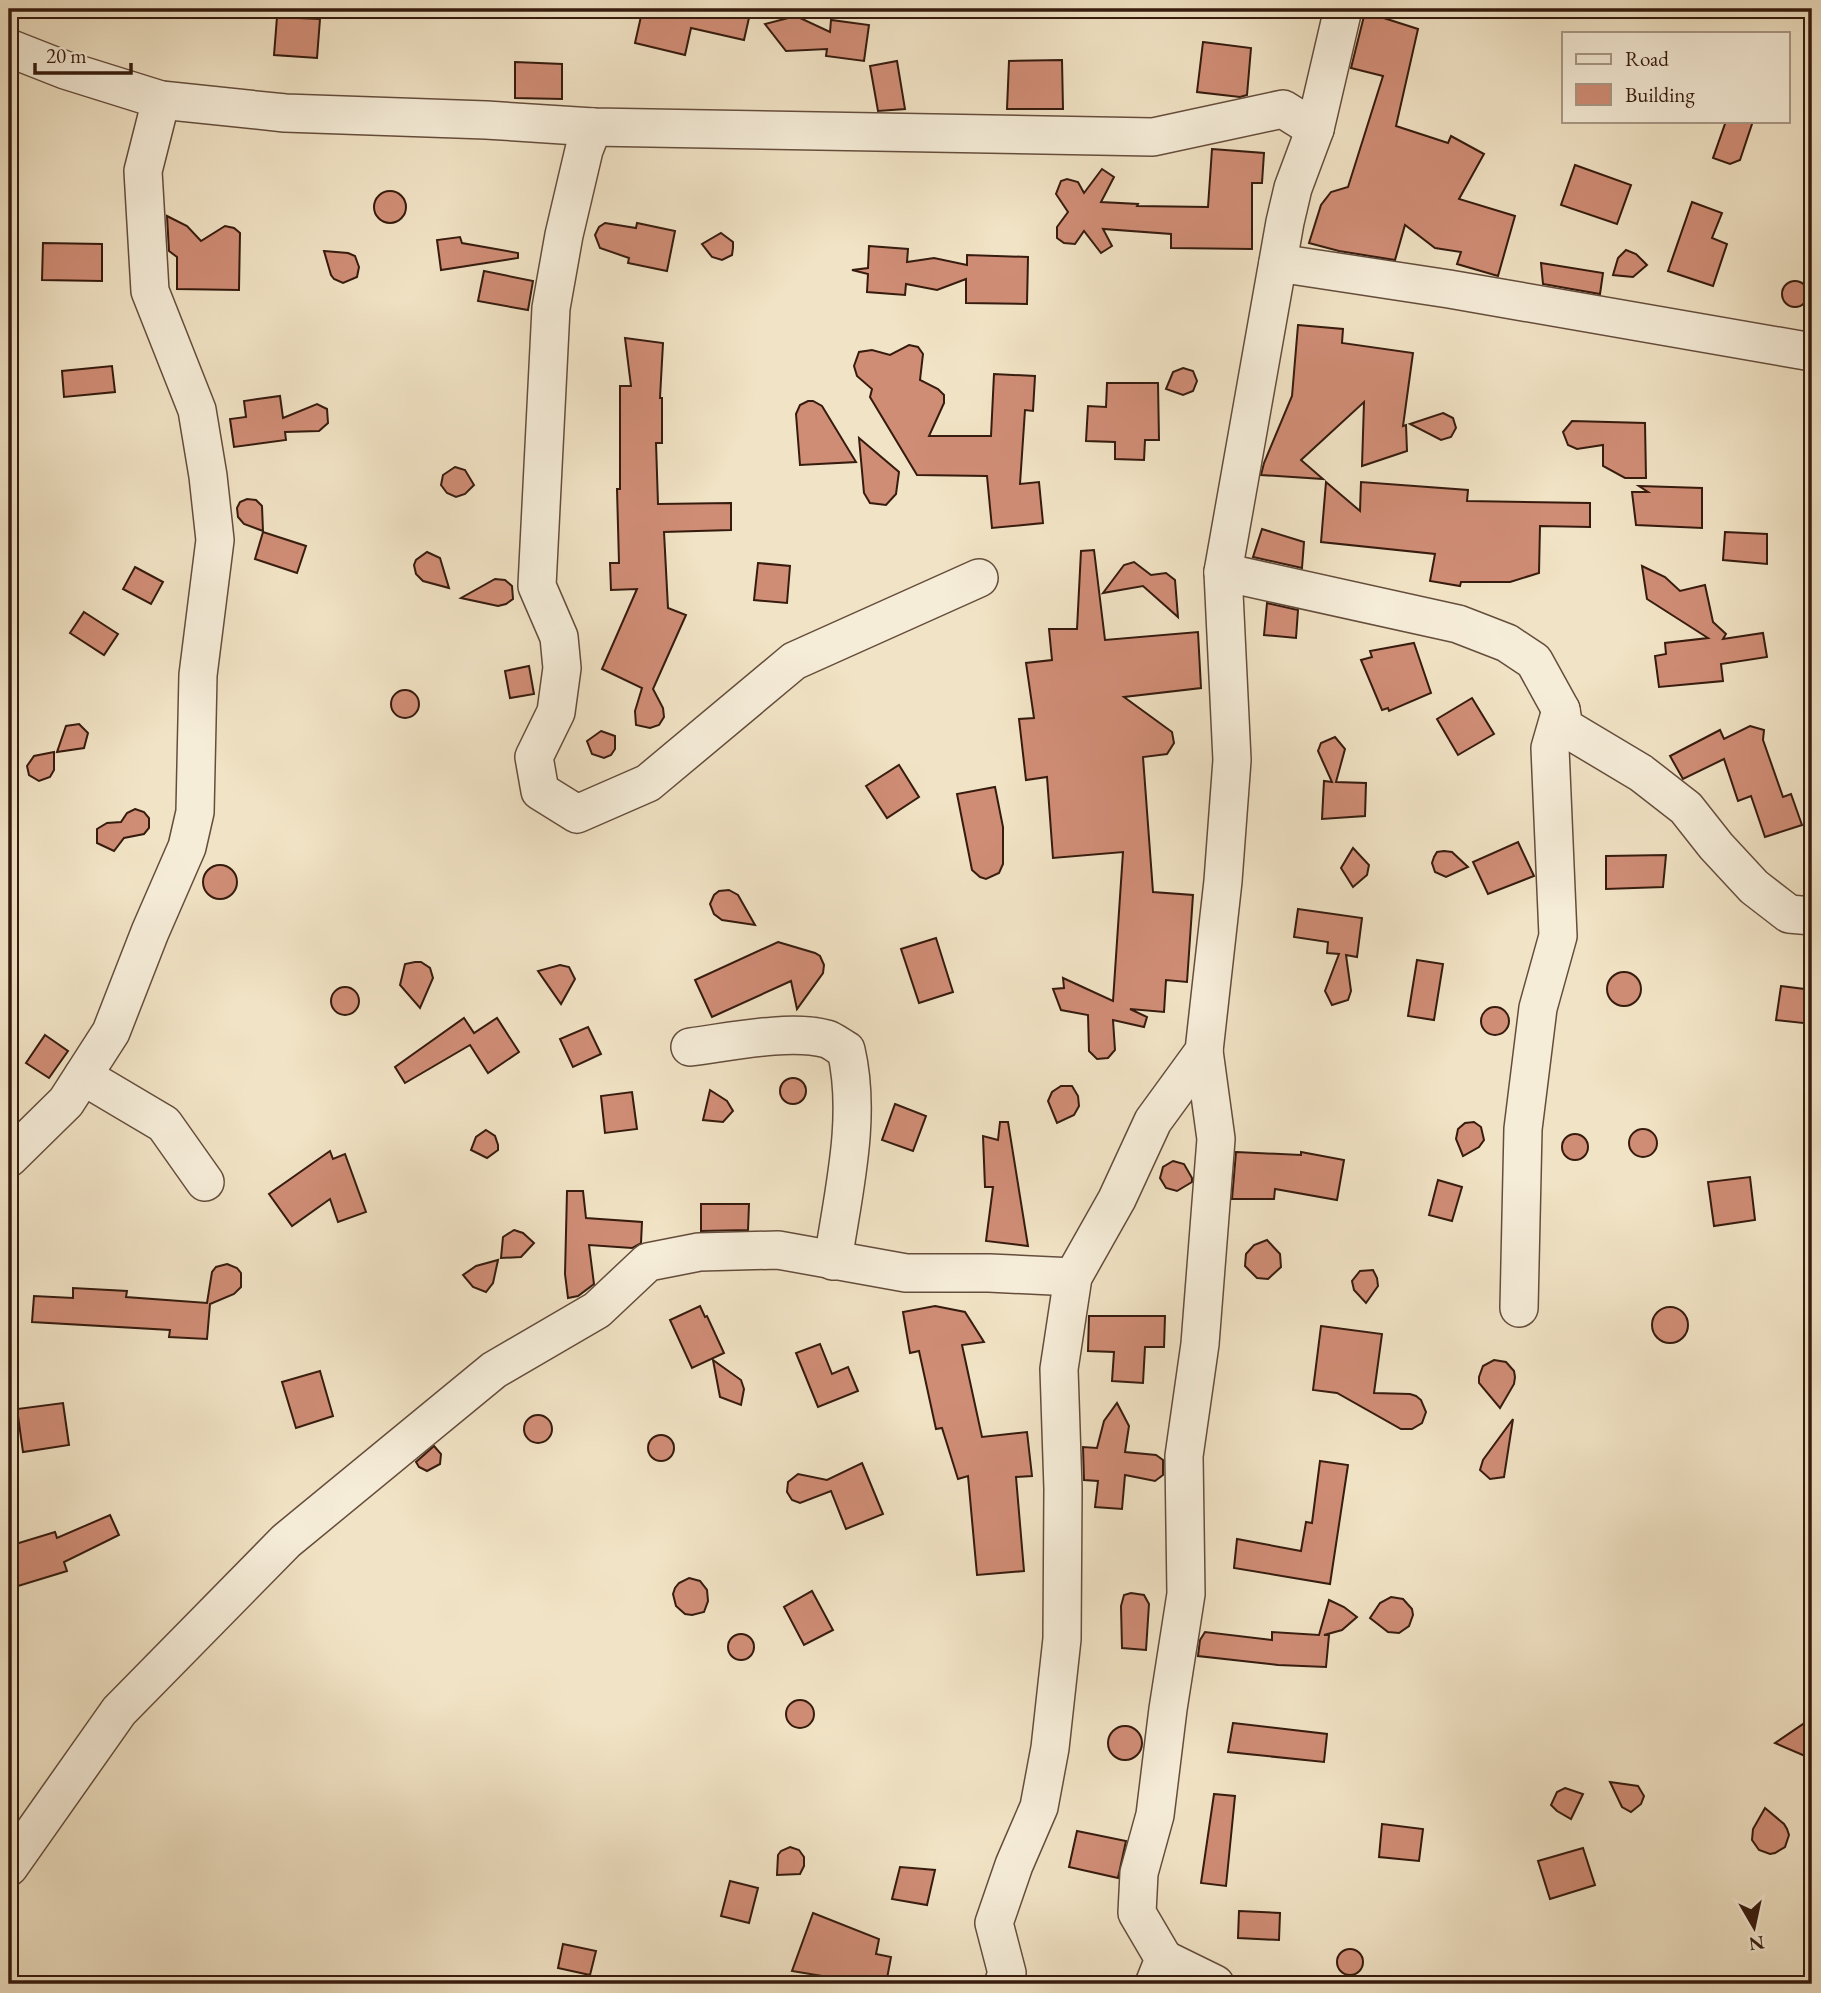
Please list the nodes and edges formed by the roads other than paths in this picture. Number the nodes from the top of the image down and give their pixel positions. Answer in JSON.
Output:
{"nodes":[{"id":1,"x":1343,"y":9,"type":"edge"},
{"id":2,"x":9,"y":48,"type":"edge"},
{"id":3,"x":161,"y":100,"type":"junction"},
{"id":4,"x":593,"y":127,"type":"junction"},
{"id":5,"x":1315,"y":129,"type":"junction"},
{"id":6,"x":1278,"y":263,"type":"junction"},
{"id":7,"x":1812,"y":352,"type":"edge"},
{"id":8,"x":1223,"y":572,"type":"junction"},
{"id":9,"x":979,"y":578,"type":"dead end"},
{"id":10,"x":1561,"y":710,"type":"junction"},
{"id":11,"x":1812,"y":916,"type":"edge"},
{"id":12,"x":690,"y":1047,"type":"dead end"},
{"id":13,"x":1204,"y":1051,"type":"junction"},
{"id":14,"x":83,"y":1076,"type":"junction"},
{"id":15,"x":9,"y":1158,"type":"edge"},
{"id":16,"x":205,"y":1182,"type":"dead end"},
{"id":17,"x":833,"y":1261,"type":"junction"},
{"id":18,"x":1073,"y":1277,"type":"junction"},
{"id":19,"x":1519,"y":1308,"type":"dead end"},
{"id":20,"x":13,"y":1849,"type":"edge"},
{"id":21,"x":1159,"y":1971,"type":"edge"},
{"id":22,"x":1003,"y":1984,"type":"edge"},
{"id":23,"x":1215,"y":1984,"type":"edge"}],
"edges":[{"from":1,"to":5,"type":"street"},
{"from":2,"to":3,"type":"street"},
{"from":3,"to":4,"type":"street"},
{"from":3,"to":14,"type":"street"},
{"from":4,"to":5,"type":"street"},
{"from":4,"to":9,"type":"street"},
{"from":5,"to":6,"type":"street"},
{"from":6,"to":7,"type":"street"},
{"from":6,"to":8,"type":"street"},
{"from":8,"to":10,"type":"street"},
{"from":8,"to":13,"type":"street"},
{"from":10,"to":11,"type":"street"},
{"from":10,"to":19,"type":"street"},
{"from":12,"to":17,"type":"street"},
{"from":13,"to":18,"type":"street"},
{"from":13,"to":21,"type":"street"},
{"from":14,"to":15,"type":"street"},
{"from":14,"to":16,"type":"street"},
{"from":17,"to":18,"type":"street"},
{"from":17,"to":20,"type":"street"},
{"from":18,"to":22,"type":"street"},
{"from":21,"to":23,"type":"street"}]}
